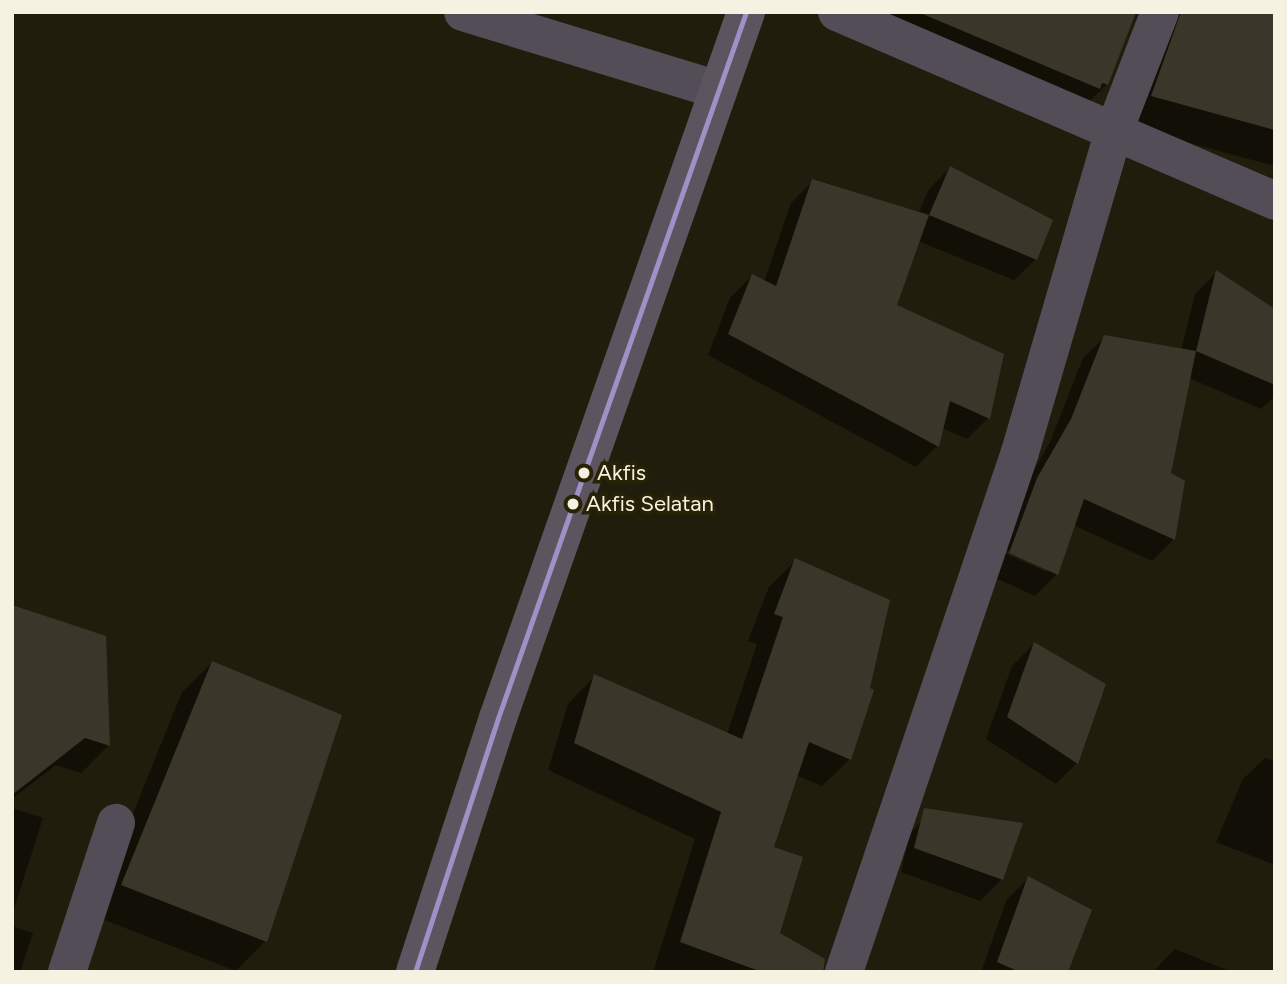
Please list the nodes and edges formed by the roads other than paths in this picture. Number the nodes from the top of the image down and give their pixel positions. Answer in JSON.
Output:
{"nodes":[{"id":1,"x":463,"y":12,"type":"edge"},
{"id":2,"x":746,"y":12,"type":"edge"},
{"id":3,"x":837,"y":12,"type":"edge"},
{"id":4,"x":1160,"y":12,"type":"edge"},
{"id":5,"x":715,"y":89,"type":"junction"},
{"id":6,"x":1114,"y":131,"type":"junction"},
{"id":7,"x":1275,"y":201,"type":"edge"},
{"id":8,"x":116,"y":823,"type":"dead end"},
{"id":9,"x":67,"y":972,"type":"edge"},
{"id":10,"x":415,"y":972,"type":"edge"},
{"id":11,"x":844,"y":972,"type":"edge"}],
"edges":[{"from":1,"to":5,"type":"street"},
{"from":2,"to":5,"type":"main road"},
{"from":3,"to":6,"type":"street"},
{"from":4,"to":6,"type":"street"},
{"from":5,"to":10,"type":"main road"},
{"from":6,"to":7,"type":"street"},
{"from":6,"to":11,"type":"street"},
{"from":8,"to":9,"type":"street"}]}
